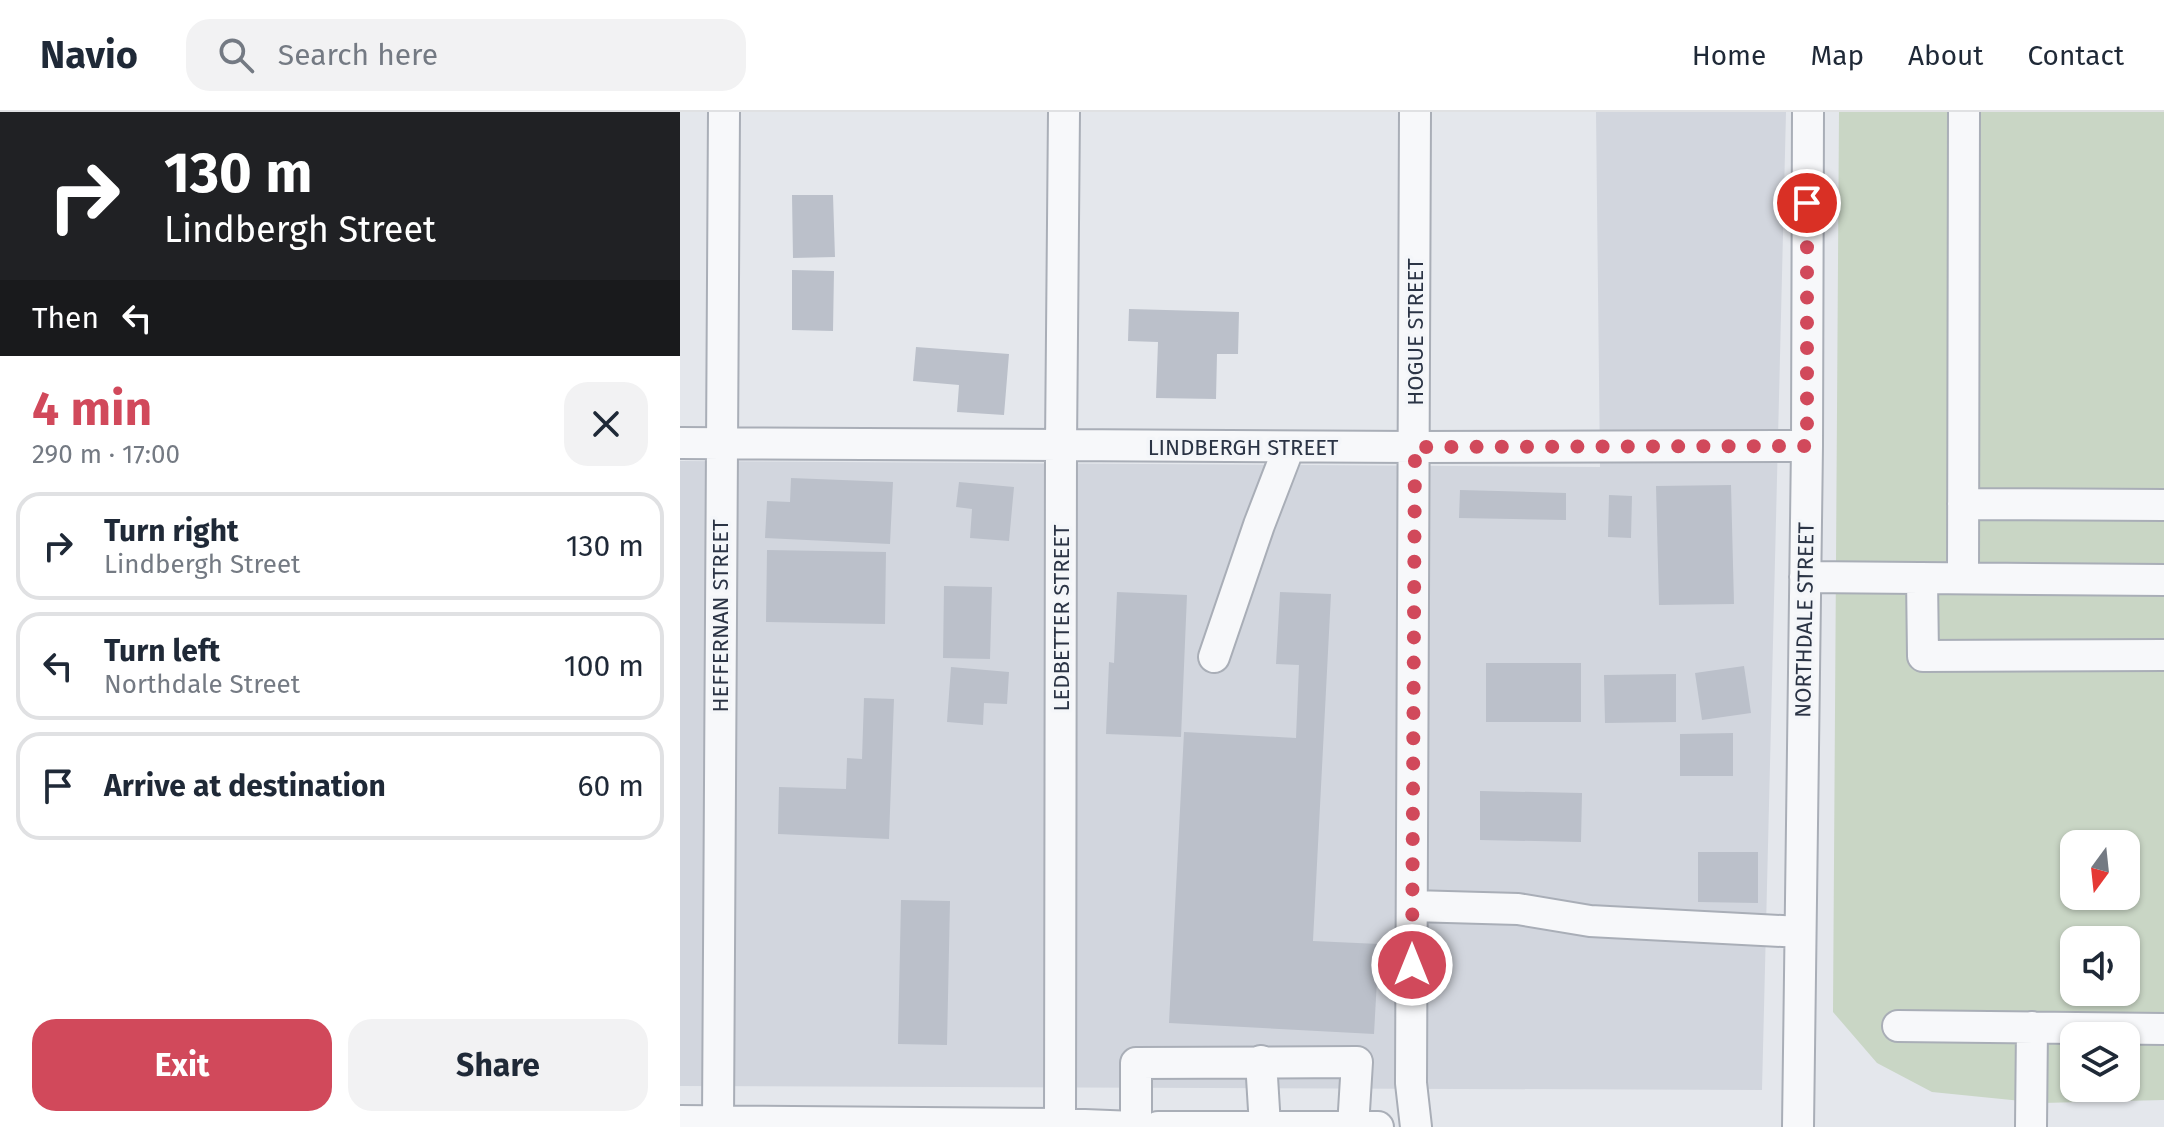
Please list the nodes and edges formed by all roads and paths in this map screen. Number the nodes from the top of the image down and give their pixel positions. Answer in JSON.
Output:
{"nodes":[{"id":1,"x":724,"y":112,"type":"edge"},
{"id":2,"x":1064,"y":112,"type":"edge"},
{"id":3,"x":1415,"y":112,"type":"edge"},
{"id":4,"x":1808,"y":112,"type":"edge"},
{"id":5,"x":1964,"y":112,"type":"edge"},
{"id":6,"x":680,"y":443,"type":"edge"},
{"id":7,"x":721,"y":443,"type":"junction"},
{"id":8,"x":1061,"y":446,"type":"junction"},
{"id":9,"x":1807,"y":446,"type":"junction"},
{"id":10,"x":1289,"y":447,"type":"junction"},
{"id":11,"x":1415,"y":447,"type":"junction"},
{"id":12,"x":1963,"y":504,"type":"junction"},
{"id":13,"x":2164,"y":505,"type":"edge"},
{"id":14,"x":1805,"y":577,"type":"junction"},
{"id":15,"x":1922,"y":578,"type":"junction"},
{"id":16,"x":1963,"y":578,"type":"junction"},
{"id":17,"x":2164,"y":580,"type":"edge"},
{"id":18,"x":2164,"y":655,"type":"edge"},
{"id":19,"x":1214,"y":657,"type":"dead end"},
{"id":20,"x":1412,"y":906,"type":"junction"},
{"id":21,"x":1800,"y":932,"type":"junction"},
{"id":22,"x":1898,"y":1026,"type":"dead end"},
{"id":23,"x":2032,"y":1027,"type":"junction"},
{"id":24,"x":2164,"y":1029,"type":"edge"},
{"id":25,"x":1261,"y":1061,"type":"junction"},
{"id":26,"x":718,"y":1120,"type":"junction"},
{"id":27,"x":680,"y":1121,"type":"edge"},
{"id":28,"x":1060,"y":1124,"type":"junction"},
{"id":29,"x":814,"y":1125,"type":"edge"},
{"id":30,"x":1265,"y":1126,"type":"edge"},
{"id":31,"x":1122,"y":1127,"type":"edge"},
{"id":32,"x":1135,"y":1127,"type":"edge"},
{"id":33,"x":1158,"y":1127,"type":"edge"},
{"id":34,"x":1353,"y":1127,"type":"edge"},
{"id":35,"x":1378,"y":1127,"type":"edge"},
{"id":36,"x":1416,"y":1127,"type":"edge"},
{"id":37,"x":1798,"y":1127,"type":"edge"},
{"id":38,"x":2031,"y":1127,"type":"edge"}],
"edges":[{"from":1,"to":7,"type":"street","name":"HEFFERNAN STREET"},
{"from":2,"to":8,"type":"street","name":"LEDBETTER STREET"},
{"from":3,"to":11,"type":"street","name":"HOGUE STREET"},
{"from":4,"to":9,"type":"street","name":"NORTHDALE STREET"},
{"from":5,"to":12,"type":"street"},
{"from":6,"to":7,"type":"street","name":"LINDBERGH STREET"},
{"from":7,"to":8,"type":"street","name":"LINDBERGH STREET"},
{"from":7,"to":26,"type":"street","name":"HEFFERNAN STREET"},
{"from":8,"to":10,"type":"street","name":"LINDBERGH STREET"},
{"from":8,"to":28,"type":"street","name":"LEDBETTER STREET"},
{"from":9,"to":11,"type":"street","name":"LINDBERGH STREET"},
{"from":9,"to":14,"type":"street","name":"NORTHDALE STREET"},
{"from":10,"to":11,"type":"street","name":"LINDBERGH STREET"},
{"from":10,"to":19,"type":"street"},
{"from":11,"to":20,"type":"street","name":"HOGUE STREET"},
{"from":12,"to":13,"type":"street"},
{"from":12,"to":16,"type":"street"},
{"from":14,"to":15,"type":"street"},
{"from":14,"to":21,"type":"street","name":"NORTHDALE STREET"},
{"from":15,"to":16,"type":"street"},
{"from":15,"to":18,"type":"street"},
{"from":16,"to":17,"type":"street"},
{"from":20,"to":21,"type":"street"},
{"from":20,"to":36,"type":"street","name":"HOGUE STREET"},
{"from":21,"to":37,"type":"street","name":"NORTHDALE STREET"},
{"from":22,"to":23,"type":"street"},
{"from":23,"to":24,"type":"street"},
{"from":23,"to":38,"type":"street"},
{"from":25,"to":30,"type":"street"},
{"from":25,"to":32,"type":"street"},
{"from":25,"to":34,"type":"street"},
{"from":26,"to":27,"type":"street"},
{"from":26,"to":29,"type":"street"},
{"from":28,"to":29,"type":"street"},
{"from":28,"to":31,"type":"street"},
{"from":30,"to":33,"type":"street"},
{"from":30,"to":34,"type":"street"},
{"from":31,"to":32,"type":"street"},
{"from":34,"to":35,"type":"street"}]}
